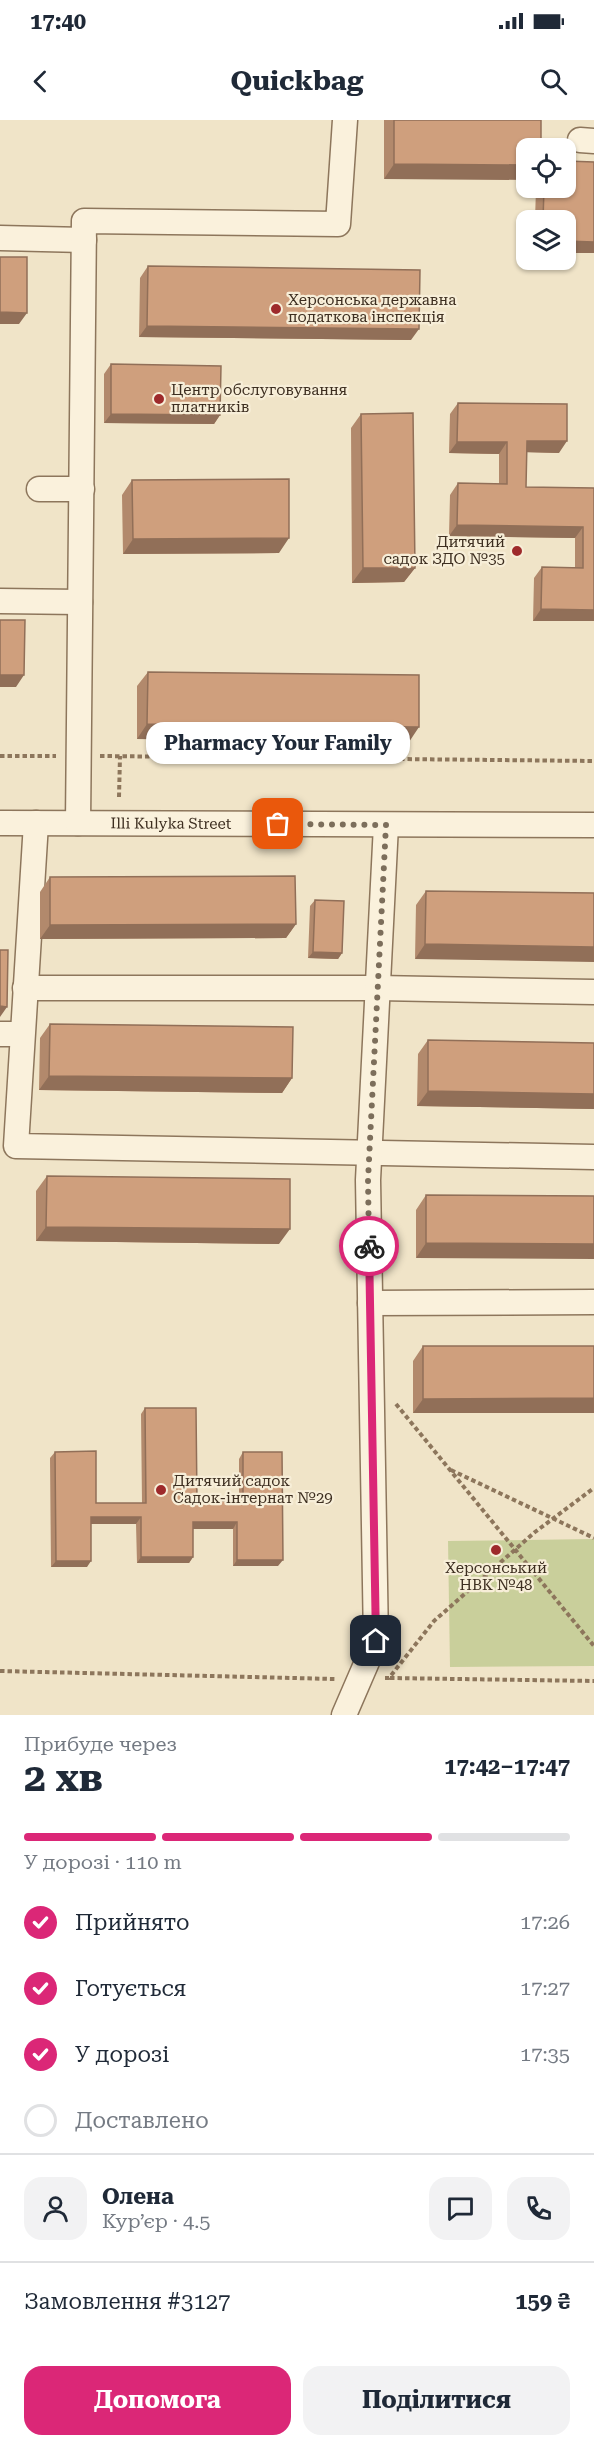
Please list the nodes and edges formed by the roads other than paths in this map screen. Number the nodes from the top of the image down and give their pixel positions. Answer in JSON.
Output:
{"nodes":[{"id":1,"x":345,"y":120,"type":"edge"},
{"id":2,"x":0,"y":237,"type":"edge"},
{"id":3,"x":84,"y":240,"type":"junction"},
{"id":4,"x":39,"y":489,"type":"dead end"},
{"id":5,"x":82,"y":489,"type":"junction"},
{"id":6,"x":0,"y":601,"type":"edge"},
{"id":7,"x":80,"y":602,"type":"junction"},
{"id":8,"x":0,"y":823,"type":"edge"},
{"id":9,"x":36,"y":823,"type":"junction"},
{"id":10,"x":78,"y":823,"type":"junction"},
{"id":11,"x":386,"y":825,"type":"junction"},
{"id":12,"x":594,"y":825,"type":"edge"},
{"id":13,"x":25,"y":988,"type":"junction"},
{"id":14,"x":378,"y":988,"type":"junction"},
{"id":15,"x":594,"y":992,"type":"edge"},
{"id":16,"x":11,"y":1034,"type":"edge"},
{"id":17,"x":369,"y":1152,"type":"junction"},
{"id":18,"x":594,"y":1156,"type":"edge"},
{"id":19,"x":594,"y":1302,"type":"edge"},
{"id":20,"x":370,"y":1303,"type":"junction"},
{"id":21,"x":344,"y":1715,"type":"edge"}],
"edges":[{"from":1,"to":3,"type":"street"},
{"from":2,"to":3,"type":"street"},
{"from":3,"to":5,"type":"street"},
{"from":4,"to":5,"type":"street"},
{"from":5,"to":7,"type":"street"},
{"from":6,"to":7,"type":"street"},
{"from":7,"to":10,"type":"street"},
{"from":8,"to":9,"type":"street","name":"Illi Kulyka Street"},
{"from":9,"to":10,"type":"street","name":"Illi Kulyka Street"},
{"from":9,"to":13,"type":"street"},
{"from":10,"to":11,"type":"street","name":"Illi Kulyka Street"},
{"from":11,"to":12,"type":"street","name":"Illi Kulyka Street"},
{"from":11,"to":14,"type":"street"},
{"from":13,"to":14,"type":"street"},
{"from":13,"to":16,"type":"street"},
{"from":14,"to":15,"type":"street"},
{"from":14,"to":17,"type":"street"},
{"from":16,"to":17,"type":"street"},
{"from":17,"to":18,"type":"street"},
{"from":17,"to":20,"type":"street"},
{"from":19,"to":20,"type":"street"},
{"from":20,"to":21,"type":"street"}]}
